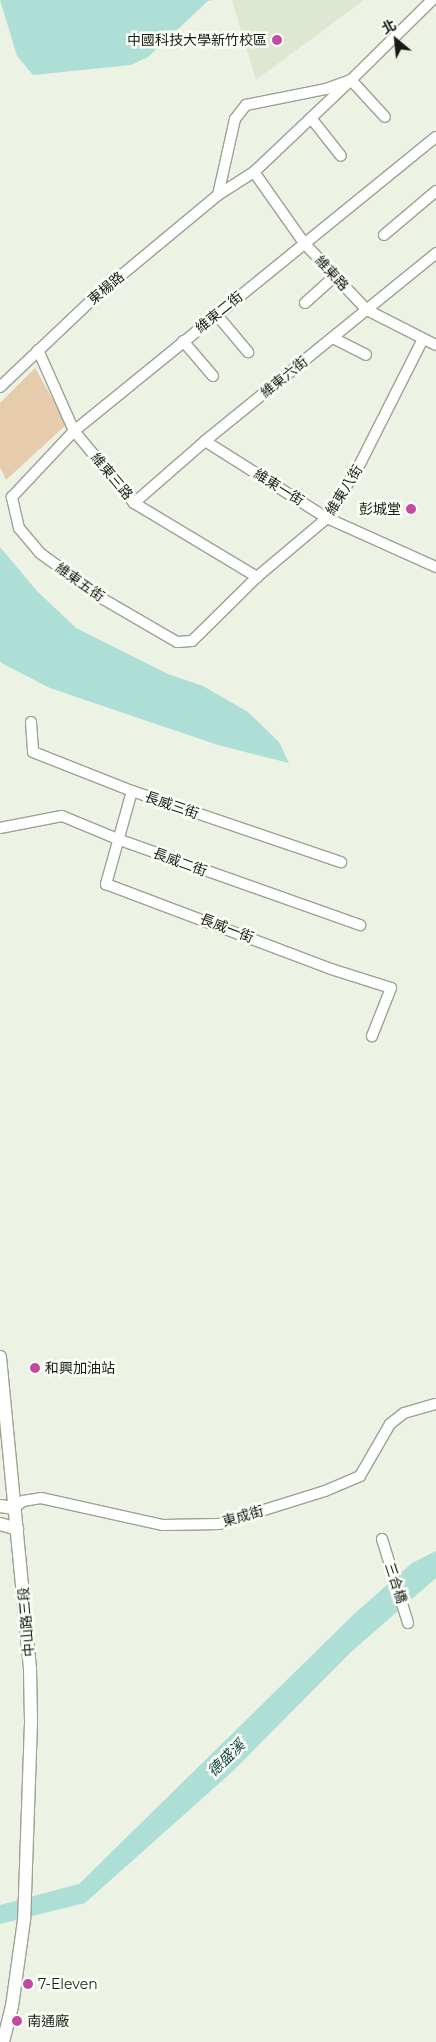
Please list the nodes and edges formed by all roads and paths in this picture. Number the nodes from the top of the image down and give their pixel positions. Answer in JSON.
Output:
{"nodes":[{"id":1,"x":432,"y":0,"type":"edge"},
{"id":2,"x":351,"y":80,"type":"junction"},
{"id":3,"x":311,"y":118,"type":"junction"},
{"id":4,"x":385,"y":118,"type":"dead end"},
{"id":5,"x":436,"y":137,"type":"edge"},
{"id":6,"x":341,"y":156,"type":"dead end"},
{"id":7,"x":254,"y":172,"type":"junction"},
{"id":8,"x":436,"y":191,"type":"edge"},
{"id":9,"x":218,"y":195,"type":"junction"},
{"id":10,"x":384,"y":235,"type":"dead end"},
{"id":11,"x":304,"y":243,"type":"junction"},
{"id":12,"x":436,"y":253,"type":"edge"},
{"id":13,"x":335,"y":276,"type":"junction"},
{"id":14,"x":305,"y":302,"type":"dead end"},
{"id":15,"x":367,"y":310,"type":"junction"},
{"id":16,"x":216,"y":314,"type":"junction"},
{"id":17,"x":333,"y":338,"type":"junction"},
{"id":18,"x":423,"y":339,"type":"junction"},
{"id":19,"x":184,"y":341,"type":"junction"},
{"id":20,"x":436,"y":345,"type":"edge"},
{"id":21,"x":38,"y":350,"type":"junction"},
{"id":22,"x":248,"y":352,"type":"dead end"},
{"id":23,"x":366,"y":355,"type":"dead end"},
{"id":24,"x":213,"y":376,"type":"dead end"},
{"id":25,"x":0,"y":387,"type":"edge"},
{"id":26,"x":74,"y":431,"type":"junction"},
{"id":27,"x":205,"y":441,"type":"junction"},
{"id":28,"x":12,"y":497,"type":"joint"},
{"id":29,"x":134,"y":503,"type":"junction"},
{"id":30,"x":327,"y":518,"type":"junction"},
{"id":31,"x":436,"y":567,"type":"edge"},
{"id":32,"x":257,"y":577,"type":"junction"},
{"id":33,"x":177,"y":642,"type":"joint"},
{"id":34,"x":31,"y":722,"type":"dead end"},
{"id":35,"x":132,"y":791,"type":"junction"},
{"id":36,"x":0,"y":828,"type":"edge"},
{"id":37,"x":120,"y":840,"type":"junction"},
{"id":38,"x":341,"y":862,"type":"dead end"},
{"id":39,"x":360,"y":925,"type":"dead end"},
{"id":40,"x":372,"y":1036,"type":"dead end"},
{"id":41,"x":0,"y":1357,"type":"edge"},
{"id":42,"x":436,"y":1404,"type":"edge"},
{"id":43,"x":0,"y":1506,"type":"edge"},
{"id":44,"x":14,"y":1508,"type":"junction"},
{"id":45,"x":0,"y":1524,"type":"edge"},
{"id":46,"x":17,"y":1529,"type":"junction"},
{"id":47,"x":382,"y":1540,"type":"dead end"},
{"id":48,"x":408,"y":1623,"type":"dead end"},
{"id":49,"x":3,"y":2042,"type":"edge"}],
"edges":[{"from":1,"to":2,"type":"street","name":"東楊路"},
{"from":2,"to":3,"type":"street","name":"東楊路"},
{"from":2,"to":4,"type":"street"},
{"from":2,"to":9,"type":"street","name":"東楊路"},
{"from":3,"to":6,"type":"street"},
{"from":3,"to":7,"type":"street","name":"東楊路"},
{"from":5,"to":11,"type":"street","name":"維東二街"},
{"from":7,"to":9,"type":"street","name":"東楊路"},
{"from":7,"to":11,"type":"street","name":"維東路"},
{"from":8,"to":10,"type":"street"},
{"from":9,"to":21,"type":"street","name":"東楊路"},
{"from":11,"to":13,"type":"street","name":"維東路"},
{"from":11,"to":16,"type":"street","name":"維東二街"},
{"from":12,"to":15,"type":"street","name":"維東六街"},
{"from":13,"to":14,"type":"street"},
{"from":13,"to":15,"type":"street","name":"維東路"},
{"from":15,"to":17,"type":"street","name":"維東六街"},
{"from":15,"to":18,"type":"street","name":"維東路"},
{"from":16,"to":19,"type":"street","name":"維東二街"},
{"from":16,"to":22,"type":"street"},
{"from":17,"to":23,"type":"street"},
{"from":17,"to":27,"type":"street","name":"維東六街"},
{"from":18,"to":20,"type":"street","name":"維東路"},
{"from":18,"to":30,"type":"street","name":"維東八街"},
{"from":19,"to":24,"type":"street"},
{"from":19,"to":26,"type":"street","name":"維東二街"},
{"from":21,"to":25,"type":"street","name":"東楊路"},
{"from":21,"to":26,"type":"street","name":"維東三路"},
{"from":26,"to":28,"type":"street","name":"維東二街"},
{"from":26,"to":29,"type":"street","name":"維東三路"},
{"from":27,"to":29,"type":"street","name":"維東六街"},
{"from":27,"to":30,"type":"street","name":"維東一街"},
{"from":28,"to":33,"type":"street","name":"維東五街"},
{"from":29,"to":32,"type":"street","name":"維東三路"},
{"from":30,"to":31,"type":"street","name":"維東一街"},
{"from":30,"to":32,"type":"street","name":"維東八街"},
{"from":32,"to":33,"type":"street","name":"維東八街"},
{"from":34,"to":35,"type":"street","name":"長威三街"},
{"from":35,"to":37,"type":"street","name":"長威一街"},
{"from":35,"to":38,"type":"street","name":"長威三街"},
{"from":36,"to":37,"type":"street","name":"長威二街"},
{"from":37,"to":39,"type":"street","name":"長威二街"},
{"from":37,"to":40,"type":"street","name":"長威一街"},
{"from":41,"to":44,"type":"street","name":"中山路三段"},
{"from":42,"to":44,"type":"street","name":"東成街"},
{"from":43,"to":44,"type":"street"},
{"from":44,"to":46,"type":"street","name":"中山路三段"},
{"from":45,"to":46,"type":"street"},
{"from":46,"to":49,"type":"street","name":"中山路三段"},
{"from":47,"to":48,"type":"street","name":"三合橋"}]}
